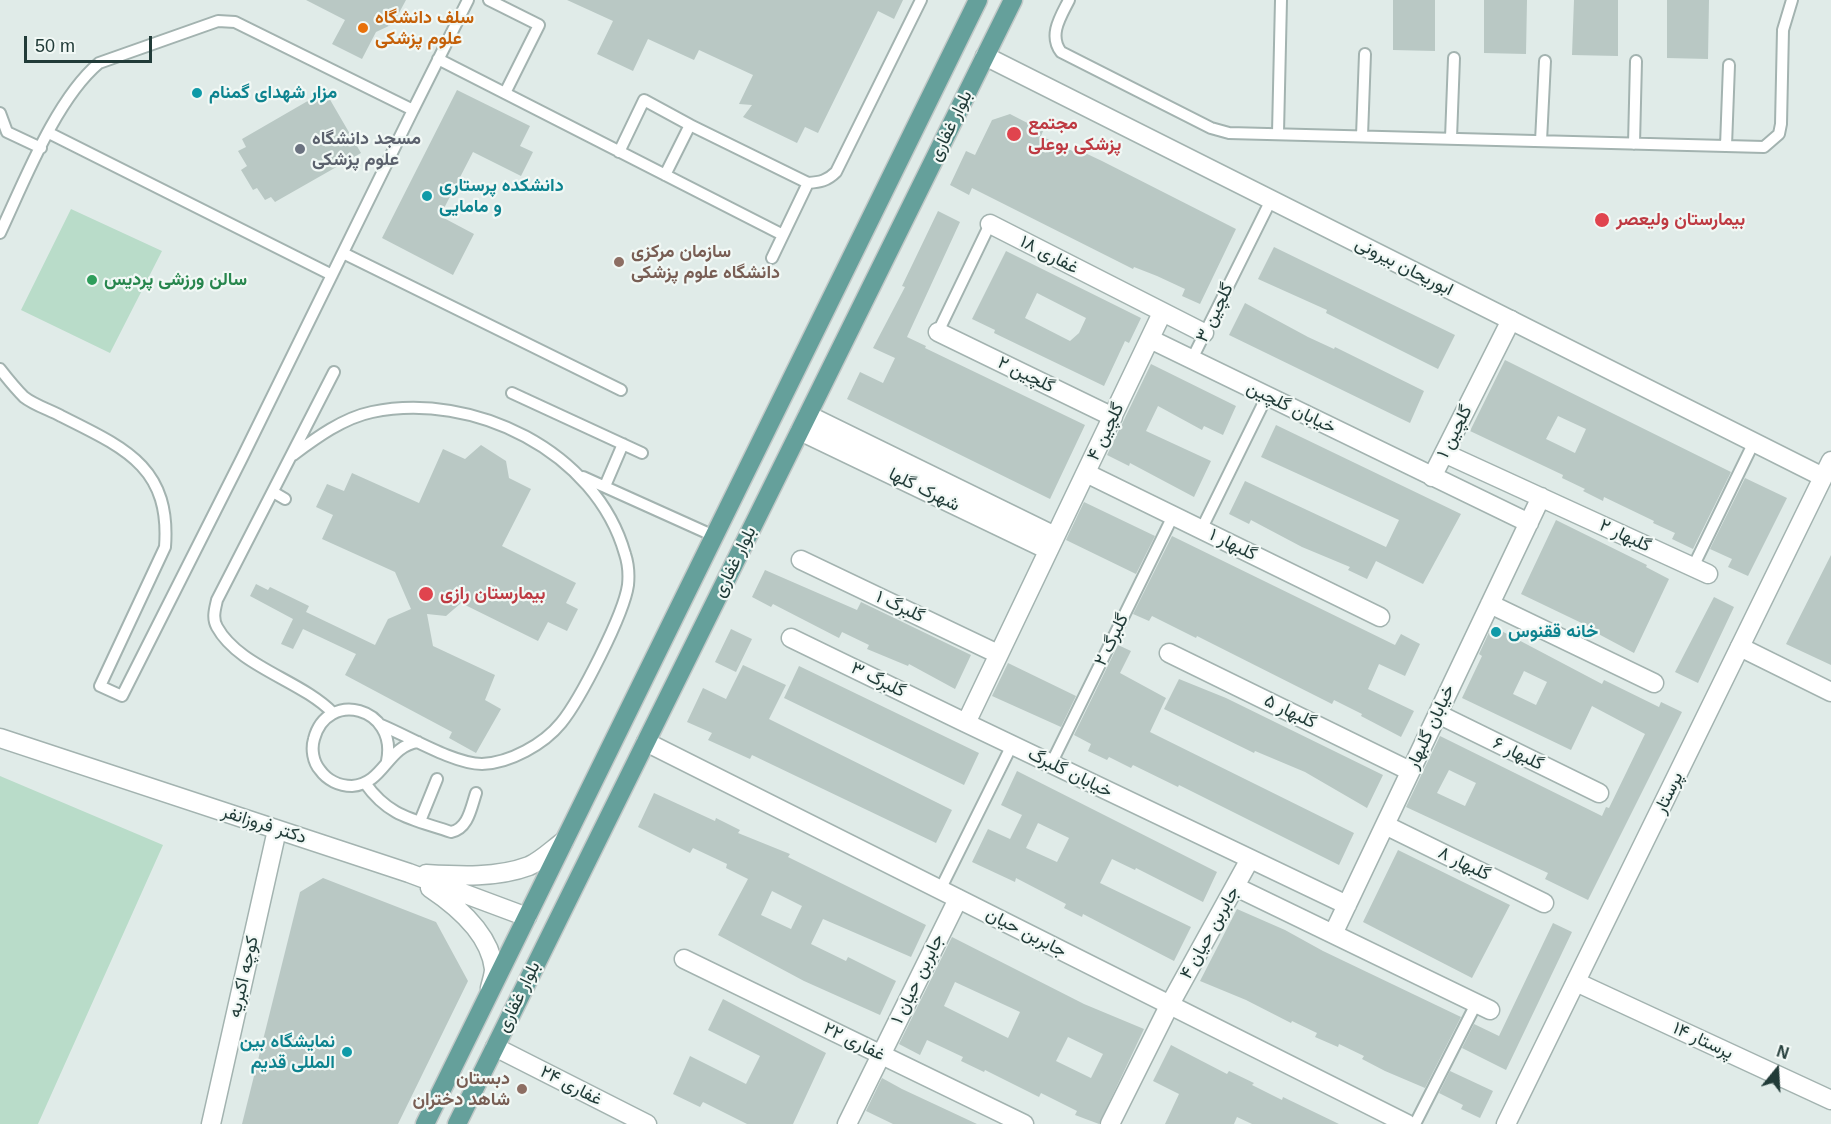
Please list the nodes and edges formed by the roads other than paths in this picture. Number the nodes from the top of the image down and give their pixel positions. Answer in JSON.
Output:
{"nodes":[{"id":1,"x":468,"y":0,"type":"edge"},
{"id":2,"x":489,"y":0,"type":"edge"},
{"id":3,"x":921,"y":0,"type":"edge"},
{"id":4,"x":978,"y":0,"type":"edge"},
{"id":5,"x":1013,"y":0,"type":"edge"},
{"id":6,"x":1069,"y":0,"type":"edge"},
{"id":7,"x":1281,"y":0,"type":"edge"},
{"id":8,"x":1795,"y":0,"type":"edge"},
{"id":9,"x":1365,"y":54,"type":"dead end"},
{"id":10,"x":986,"y":56,"type":"junction"},
{"id":11,"x":1454,"y":58,"type":"dead end"},
{"id":12,"x":438,"y":59,"type":"junction"},
{"id":13,"x":1545,"y":61,"type":"dead end"},
{"id":14,"x":1636,"y":62,"type":"dead end"},
{"id":15,"x":1729,"y":65,"type":"dead end"},
{"id":16,"x":505,"y":93,"type":"junction"},
{"id":17,"x":413,"y":110,"type":"junction"},
{"id":18,"x":0,"y":113,"type":"edge"},
{"id":19,"x":690,"y":125,"type":"junction"},
{"id":20,"x":49,"y":133,"type":"junction"},
{"id":21,"x":1278,"y":133,"type":"junction"},
{"id":22,"x":2,"y":135,"type":"edge"},
{"id":23,"x":1362,"y":136,"type":"junction"},
{"id":24,"x":1451,"y":138,"type":"junction"},
{"id":25,"x":1541,"y":141,"type":"junction"},
{"id":26,"x":1634,"y":144,"type":"junction"},
{"id":27,"x":1726,"y":147,"type":"junction"},
{"id":28,"x":41,"y":148,"type":"junction"},
{"id":29,"x":619,"y":152,"type":"junction"},
{"id":30,"x":665,"y":175,"type":"junction"},
{"id":31,"x":808,"y":183,"type":"junction"},
{"id":32,"x":1271,"y":200,"type":"junction"},
{"id":33,"x":990,"y":224,"type":"joint"},
{"id":34,"x":0,"y":233,"type":"edge"},
{"id":35,"x":783,"y":235,"type":"junction"},
{"id":36,"x":343,"y":253,"type":"junction"},
{"id":37,"x":772,"y":258,"type":"dead end"},
{"id":38,"x":332,"y":275,"type":"junction"},
{"id":39,"x":1162,"y":313,"type":"junction"},
{"id":40,"x":1510,"y":320,"type":"junction"},
{"id":41,"x":938,"y":332,"type":"joint"},
{"id":42,"x":1204,"y":333,"type":"junction"},
{"id":43,"x":1150,"y":339,"type":"junction"},
{"id":44,"x":1192,"y":359,"type":"junction"},
{"id":45,"x":0,"y":369,"type":"edge"},
{"id":46,"x":334,"y":372,"type":"dead end"},
{"id":47,"x":621,"y":390,"type":"dead end"},
{"id":48,"x":512,"y":393,"type":"dead end"},
{"id":49,"x":1267,"y":396,"type":"junction"},
{"id":50,"x":1113,"y":417,"type":"junction"},
{"id":51,"x":804,"y":423,"type":"junction"},
{"id":52,"x":1754,"y":442,"type":"junction"},
{"id":53,"x":623,"y":444,"type":"junction"},
{"id":54,"x":642,"y":453,"type":"dead end"},
{"id":55,"x":1444,"y":453,"type":"junction"},
{"id":56,"x":293,"y":455,"type":"junction"},
{"id":57,"x":1827,"y":469,"type":"edge"},
{"id":58,"x":1086,"y":473,"type":"junction"},
{"id":59,"x":577,"y":474,"type":"junction"},
{"id":60,"x":1432,"y":477,"type":"junction"},
{"id":61,"x":605,"y":486,"type":"junction"},
{"id":62,"x":273,"y":492,"type":"junction"},
{"id":63,"x":1541,"y":497,"type":"junction"},
{"id":64,"x":285,"y":500,"type":"dead end"},
{"id":65,"x":1173,"y":516,"type":"junction"},
{"id":66,"x":1529,"y":523,"type":"junction"},
{"id":67,"x":1202,"y":530,"type":"junction"},
{"id":68,"x":714,"y":536,"type":"junction"},
{"id":69,"x":1051,"y":543,"type":"junction"},
{"id":70,"x":801,"y":560,"type":"dead end"},
{"id":71,"x":1701,"y":570,"type":"joint"},
{"id":72,"x":1490,"y":604,"type":"junction"},
{"id":73,"x":1380,"y":617,"type":"dead end"},
{"id":74,"x":791,"y":638,"type":"dead end"},
{"id":75,"x":1740,"y":647,"type":"junction"},
{"id":76,"x":1169,"y":653,"type":"dead end"},
{"id":77,"x":998,"y":654,"type":"junction"},
{"id":78,"x":1654,"y":683,"type":"dead end"},
{"id":79,"x":1831,"y":692,"type":"edge"},
{"id":80,"x":333,"y":713,"type":"junction"},
{"id":81,"x":1438,"y":714,"type":"junction"},
{"id":82,"x":966,"y":723,"type":"junction"},
{"id":83,"x":381,"y":724,"type":"junction"},
{"id":84,"x":0,"y":738,"type":"edge"},
{"id":85,"x":419,"y":742,"type":"junction"},
{"id":86,"x":646,"y":742,"type":"junction"},
{"id":87,"x":1012,"y":745,"type":"junction"},
{"id":88,"x":387,"y":761,"type":"junction"},
{"id":89,"x":1051,"y":764,"type":"junction"},
{"id":90,"x":1410,"y":771,"type":"junction"},
{"id":91,"x":437,"y":779,"type":"dead end"},
{"id":92,"x":365,"y":783,"type":"junction"},
{"id":93,"x":477,"y":793,"type":"dead end"},
{"id":94,"x":1599,"y":793,"type":"dead end"},
{"id":95,"x":420,"y":821,"type":"junction"},
{"id":96,"x":1385,"y":825,"type":"junction"},
{"id":97,"x":277,"y":830,"type":"junction"},
{"id":98,"x":564,"y":841,"type":"junction"},
{"id":99,"x":1250,"y":859,"type":"junction"},
{"id":100,"x":409,"y":873,"type":"junction"},
{"id":101,"x":1236,"y":887,"type":"junction"},
{"id":102,"x":940,"y":890,"type":"junction"},
{"id":103,"x":958,"y":899,"type":"junction"},
{"id":104,"x":1544,"y":903,"type":"dead end"},
{"id":105,"x":1347,"y":905,"type":"junction"},
{"id":106,"x":526,"y":917,"type":"junction"},
{"id":107,"x":1334,"y":932,"type":"junction"},
{"id":108,"x":684,"y":959,"type":"dead end"},
{"id":109,"x":1576,"y":982,"type":"junction"},
{"id":110,"x":488,"y":996,"type":"junction"},
{"id":111,"x":1169,"y":1006,"type":"junction"},
{"id":112,"x":1483,"y":1007,"type":"joint"},
{"id":113,"x":495,"y":1047,"type":"junction"},
{"id":114,"x":881,"y":1055,"type":"junction"},
{"id":115,"x":1831,"y":1100,"type":"edge"},
{"id":116,"x":211,"y":1124,"type":"edge"},
{"id":117,"x":425,"y":1124,"type":"edge"},
{"id":118,"x":457,"y":1124,"type":"edge"},
{"id":119,"x":647,"y":1124,"type":"edge"},
{"id":120,"x":847,"y":1124,"type":"edge"},
{"id":121,"x":1024,"y":1124,"type":"edge"},
{"id":122,"x":1110,"y":1124,"type":"edge"},
{"id":123,"x":1407,"y":1124,"type":"edge"},
{"id":124,"x":1415,"y":1124,"type":"edge"},
{"id":125,"x":1506,"y":1124,"type":"edge"}],
"edges":[{"from":1,"to":12,"type":"lane"},
{"from":2,"to":16,"type":"lane"},
{"from":3,"to":31,"type":"lane"},
{"from":4,"to":68,"type":"main road","name":"بلوار غفاری"},
{"from":5,"to":10,"type":"main road","name":"بلوار غفاری"},
{"from":6,"to":21,"type":"lane"},
{"from":7,"to":21,"type":"lane"},
{"from":8,"to":27,"type":"lane"},
{"from":9,"to":23,"type":"lane"},
{"from":10,"to":32,"type":"street","name":"ابوریحان بیرونی"},
{"from":10,"to":51,"type":"main road","name":"بلوار غفاری"},
{"from":11,"to":24,"type":"lane"},
{"from":12,"to":16,"type":"lane"},
{"from":12,"to":17,"type":"lane"},
{"from":13,"to":25,"type":"lane"},
{"from":14,"to":26,"type":"lane"},
{"from":15,"to":27,"type":"lane"},
{"from":16,"to":29,"type":"lane"},
{"from":17,"to":20,"type":"lane"},
{"from":17,"to":36,"type":"lane"},
{"from":18,"to":22,"type":"lane"},
{"from":19,"to":29,"type":"lane"},
{"from":19,"to":30,"type":"lane"},
{"from":19,"to":31,"type":"lane"},
{"from":20,"to":28,"type":"lane"},
{"from":20,"to":38,"type":"lane"},
{"from":21,"to":23,"type":"lane"},
{"from":22,"to":28,"type":"lane"},
{"from":23,"to":24,"type":"lane"},
{"from":24,"to":25,"type":"lane"},
{"from":25,"to":26,"type":"lane"},
{"from":26,"to":27,"type":"lane"},
{"from":28,"to":34,"type":"lane"},
{"from":29,"to":30,"type":"lane"},
{"from":30,"to":35,"type":"lane"},
{"from":31,"to":35,"type":"lane"},
{"from":32,"to":40,"type":"street","name":"ابوریحان بیرونی"},
{"from":32,"to":42,"type":"lane","name":"گلچین ۳"},
{"from":33,"to":39,"type":"street","name":"غفاری ۱۸"},
{"from":33,"to":41,"type":"lane"},
{"from":35,"to":37,"type":"lane"},
{"from":36,"to":38,"type":"lane"},
{"from":36,"to":47,"type":"lane"},
{"from":38,"to":45,"type":"lane"},
{"from":39,"to":42,"type":"street"},
{"from":39,"to":43,"type":"street","name":"گلچین ۴"},
{"from":40,"to":52,"type":"street","name":"ابوریحان بیرونی"},
{"from":40,"to":55,"type":"street","name":"گلچین ۱"},
{"from":41,"to":50,"type":"street","name":"گلچین ۲"},
{"from":42,"to":44,"type":"lane","name":"گلچین ۳"},
{"from":43,"to":44,"type":"street","name":"خیابان گلچین"},
{"from":43,"to":50,"type":"street","name":"گلچین ۴"},
{"from":44,"to":49,"type":"street","name":"خیابان گلچین"},
{"from":46,"to":56,"type":"lane"},
{"from":48,"to":53,"type":"lane"},
{"from":49,"to":60,"type":"street","name":"خیابان گلچین"},
{"from":49,"to":67,"type":"lane"},
{"from":50,"to":58,"type":"street","name":"گلچین ۴"},
{"from":51,"to":69,"type":"street","name":"شهرک گلها"},
{"from":51,"to":86,"type":"main road","name":"بلوار غفاری"},
{"from":52,"to":57,"type":"street","name":"ابوریحان بیرونی"},
{"from":52,"to":71,"type":"lane"},
{"from":53,"to":54,"type":"lane"},
{"from":53,"to":61,"type":"lane"},
{"from":55,"to":60,"type":"street","name":"گلچین ۱"},
{"from":55,"to":63,"type":"street","name":"گلبهار ۲"},
{"from":56,"to":59,"type":"lane"},
{"from":56,"to":62,"type":"lane"},
{"from":57,"to":75,"type":"street","name":"پرستار"},
{"from":58,"to":65,"type":"street","name":"گلبهار ۱"},
{"from":58,"to":69,"type":"street","name":"گلچین ۴"},
{"from":59,"to":61,"type":"lane"},
{"from":59,"to":85,"type":"lane"},
{"from":60,"to":66,"type":"street"},
{"from":61,"to":68,"type":"lane"},
{"from":62,"to":64,"type":"lane"},
{"from":62,"to":80,"type":"lane"},
{"from":63,"to":66,"type":"street","name":"خیابان گلبهار"},
{"from":63,"to":71,"type":"street","name":"گلبهار ۲"},
{"from":65,"to":67,"type":"street","name":"گلبهار ۱"},
{"from":65,"to":89,"type":"lane","name":"گلبرگ ۲"},
{"from":66,"to":72,"type":"street","name":"خیابان گلبهار"},
{"from":67,"to":73,"type":"street","name":"گلبهار ۱"},
{"from":68,"to":98,"type":"main road","name":"بلوار غفاری"},
{"from":69,"to":77,"type":"street"},
{"from":70,"to":77,"type":"street","name":"گلبرگ ۱"},
{"from":72,"to":78,"type":"street"},
{"from":72,"to":81,"type":"street","name":"خیابان گلبهار"},
{"from":74,"to":82,"type":"street","name":"گلبرگ ۳"},
{"from":75,"to":79,"type":"street"},
{"from":75,"to":109,"type":"street","name":"پرستار"},
{"from":76,"to":90,"type":"street","name":"گلبهار ۵"},
{"from":77,"to":82,"type":"street"},
{"from":80,"to":83,"type":"lane"},
{"from":80,"to":92,"type":"lane"},
{"from":81,"to":90,"type":"street","name":"خیابان گلبهار"},
{"from":81,"to":94,"type":"street","name":"گلبهار ۶"},
{"from":82,"to":87,"type":"street","name":"خیابان گلبرگ"},
{"from":83,"to":85,"type":"lane"},
{"from":83,"to":88,"type":"lane"},
{"from":84,"to":97,"type":"street","name":"دکتر فروزانفر"},
{"from":85,"to":88,"type":"lane"},
{"from":86,"to":102,"type":"street","name":"جابربن حیان"},
{"from":86,"to":113,"type":"main road","name":"بلوار غفاری"},
{"from":87,"to":89,"type":"street","name":"خیابان گلبرگ"},
{"from":87,"to":102,"type":"lane"},
{"from":88,"to":92,"type":"lane"},
{"from":89,"to":99,"type":"street","name":"خیابان گلبرگ"},
{"from":90,"to":96,"type":"street","name":"خیابان گلبهار"},
{"from":91,"to":95,"type":"lane"},
{"from":92,"to":95,"type":"lane"},
{"from":93,"to":95,"type":"lane"},
{"from":96,"to":104,"type":"street","name":"گلبهار ۸"},
{"from":96,"to":105,"type":"street","name":"خیابان گلبهار"},
{"from":97,"to":100,"type":"street","name":"دکتر فروزانفر"},
{"from":97,"to":116,"type":"street","name":"کوچه اکبریه"},
{"from":98,"to":100,"type":"street"},
{"from":98,"to":106,"type":"main road","name":"بلوار غفاری"},
{"from":99,"to":101,"type":"street","name":"جابربن حیان ۴"},
{"from":99,"to":105,"type":"street","name":"خیابان گلبرگ"},
{"from":100,"to":106,"type":"street","name":"دکتر فروزانفر"},
{"from":100,"to":110,"type":"street"},
{"from":101,"to":107,"type":"street"},
{"from":101,"to":111,"type":"street","name":"جابربن حیان ۴"},
{"from":102,"to":103,"type":"street","name":"جابربن حیان"},
{"from":103,"to":111,"type":"street","name":"جابربن حیان"},
{"from":103,"to":114,"type":"street","name":"جابربن حیان ۱"},
{"from":105,"to":107,"type":"street","name":"خیابان گلبهار"},
{"from":106,"to":110,"type":"main road","name":"بلوار غفاری"},
{"from":107,"to":112,"type":"street"},
{"from":108,"to":114,"type":"street","name":"غفاری ۲۲"},
{"from":109,"to":115,"type":"street","name":"پرستار ۱۴"},
{"from":109,"to":125,"type":"street","name":"پرستار"},
{"from":110,"to":117,"type":"main road","name":"بلوار غفاری"},
{"from":111,"to":122,"type":"street","name":"جابربن حیان ۴"},
{"from":111,"to":123,"type":"street","name":"جابربن حیان"},
{"from":112,"to":124,"type":"lane"},
{"from":113,"to":118,"type":"main road","name":"بلوار غفاری"},
{"from":113,"to":119,"type":"street","name":"غفاری ۲۴"},
{"from":114,"to":120,"type":"street","name":"جابربن حیان ۱"},
{"from":114,"to":121,"type":"street","name":"غفاری ۲۲"}]}
